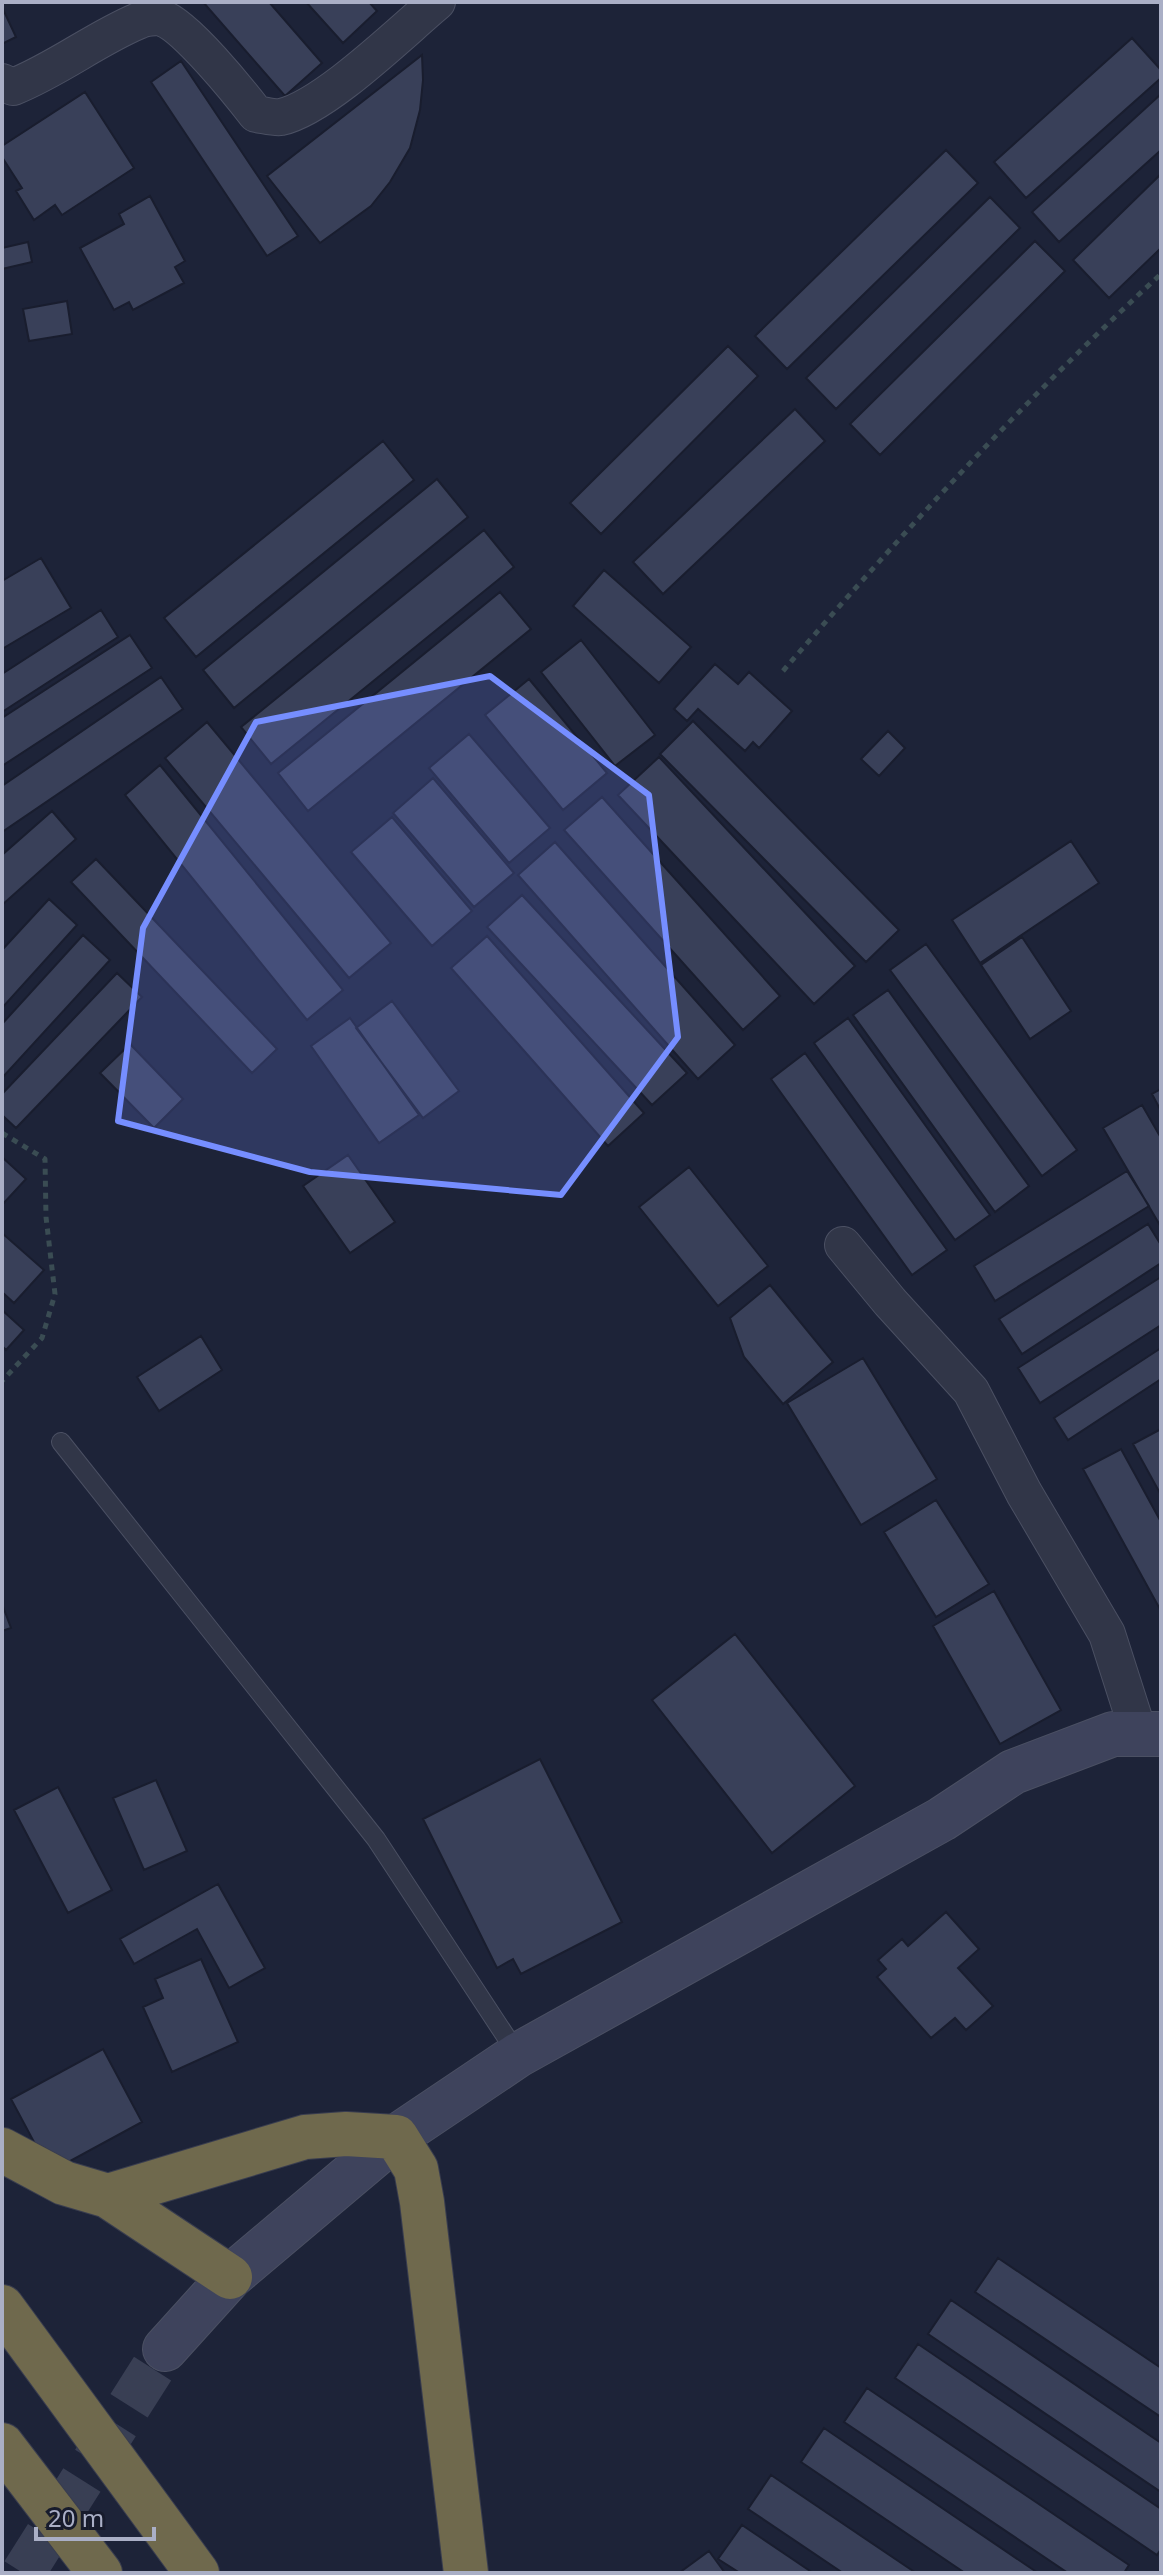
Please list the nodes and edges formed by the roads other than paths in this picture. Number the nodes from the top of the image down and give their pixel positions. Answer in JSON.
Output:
{"nodes":[{"id":1,"x":437,"y":2,"type":"edge"},
{"id":2,"x":2,"y":82,"type":"edge"},
{"id":3,"x":843,"y":1245,"type":"dead end"},
{"id":4,"x":61,"y":1442,"type":"dead end"},
{"id":5,"x":1150,"y":1734,"type":"edge"},
{"id":6,"x":518,"y":2055,"type":"junction"},
{"id":7,"x":396,"y":2137,"type":"junction"},
{"id":8,"x":2,"y":2150,"type":"edge"},
{"id":9,"x":108,"y":2196,"type":"junction"},
{"id":10,"x":230,"y":2277,"type":"junction"},
{"id":11,"x":2,"y":2307,"type":"edge"},
{"id":12,"x":165,"y":2349,"type":"tunnel mouth"},
{"id":13,"x":2,"y":2445,"type":"edge"},
{"id":14,"x":100,"y":2573,"type":"edge"},
{"id":15,"x":197,"y":2573,"type":"edge"},
{"id":16,"x":466,"y":2573,"type":"edge"}],
"edges":[{"from":1,"to":2,"type":"street"},
{"from":3,"to":5,"type":"street"},
{"from":4,"to":6,"type":"lane"},
{"from":5,"to":6,"type":"main road"},
{"from":6,"to":7,"type":"main road"},
{"from":7,"to":9,"type":"highway"},
{"from":7,"to":10,"type":"main road"},
{"from":7,"to":16,"type":"highway"},
{"from":8,"to":9,"type":"highway"},
{"from":9,"to":10,"type":"highway"},
{"from":10,"to":12,"type":"main road"},
{"from":11,"to":15,"type":"highway"},
{"from":13,"to":14,"type":"highway"}]}
